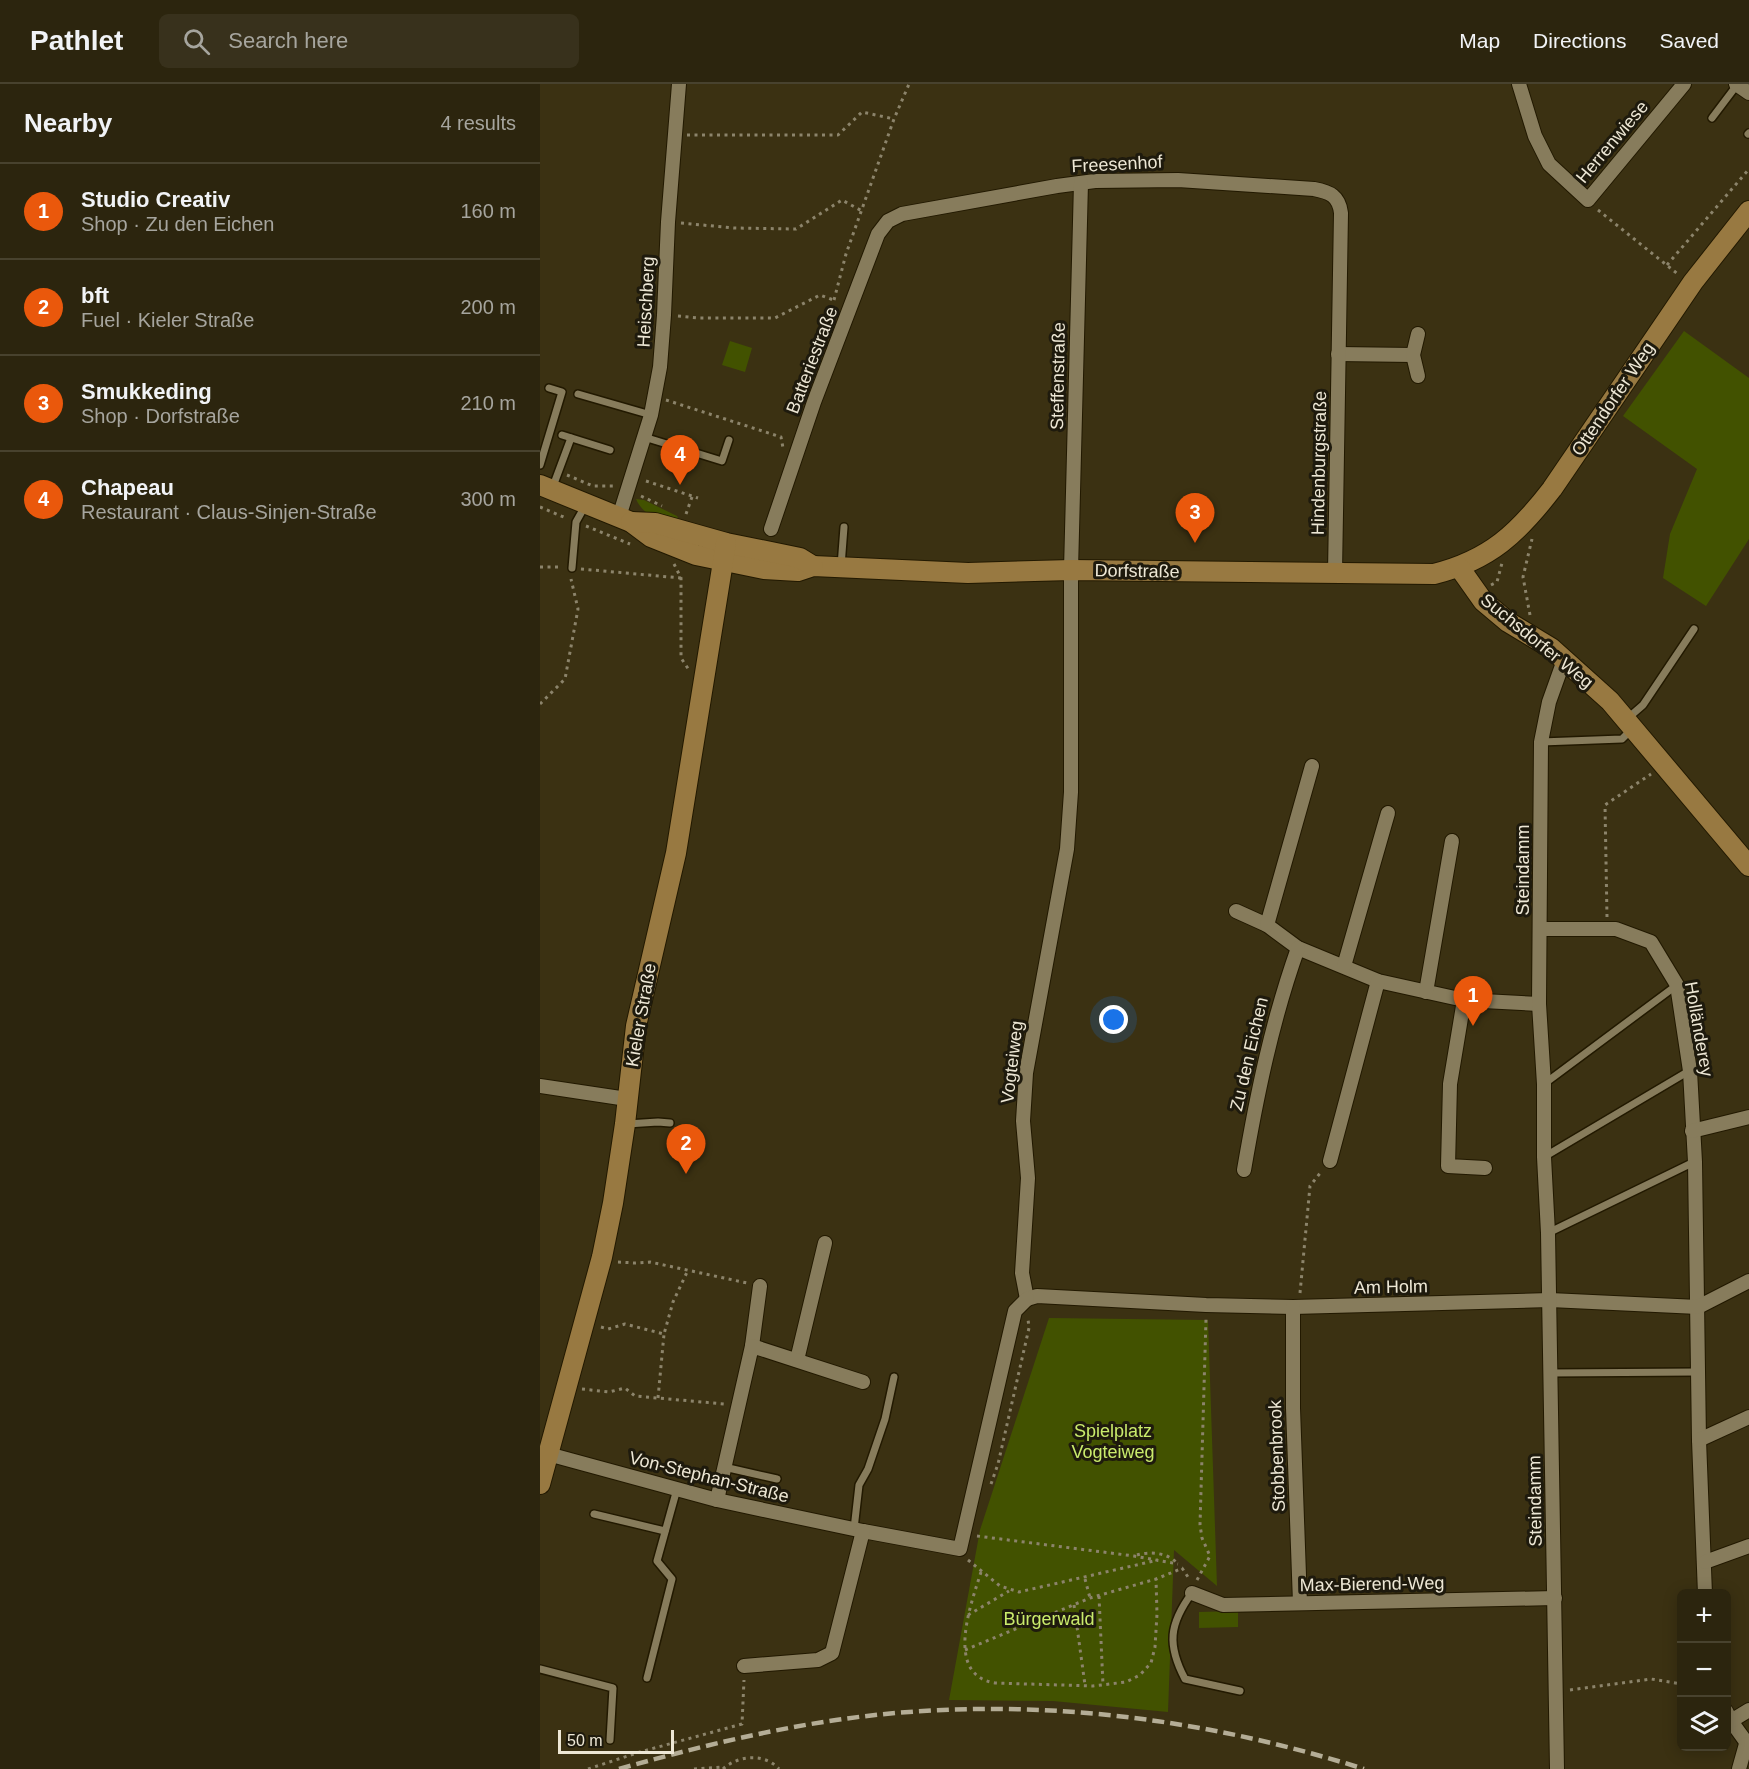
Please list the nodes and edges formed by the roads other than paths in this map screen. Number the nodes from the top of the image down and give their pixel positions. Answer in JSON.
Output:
{"nodes":[{"id":1,"x":679,"y":84,"type":"edge"},
{"id":2,"x":1519,"y":84,"type":"edge"},
{"id":3,"x":1684,"y":84,"type":"edge"},
{"id":4,"x":1741,"y":87,"type":"edge"},
{"id":5,"x":1712,"y":118,"type":"dead end"},
{"id":6,"x":1081,"y":183,"type":"junction"},
{"id":7,"x":1335,"y":196,"type":"joint"},
{"id":8,"x":1749,"y":211,"type":"edge"},
{"id":9,"x":902,"y":214,"type":"joint"},
{"id":10,"x":1418,"y":334,"type":"dead end"},
{"id":11,"x":1338,"y":354,"type":"junction"},
{"id":12,"x":1413,"y":355,"type":"junction"},
{"id":13,"x":1418,"y":376,"type":"dead end"},
{"id":14,"x":549,"y":388,"type":"dead end"},
{"id":15,"x":578,"y":394,"type":"dead end"},
{"id":16,"x":651,"y":415,"type":"junction"},
{"id":17,"x":562,"y":435,"type":"dead end"},
{"id":18,"x":644,"y":437,"type":"junction"},
{"id":19,"x":571,"y":438,"type":"junction"},
{"id":20,"x":729,"y":440,"type":"dead end"},
{"id":21,"x":610,"y":450,"type":"dead end"},
{"id":22,"x":540,"y":465,"type":"edge"},
{"id":23,"x":546,"y":488,"type":"edge"},
{"id":24,"x":586,"y":504,"type":"junction"},
{"id":25,"x":625,"y":519,"type":"junction"},
{"id":26,"x":844,"y":527,"type":"dead end"},
{"id":27,"x":771,"y":530,"type":"dead end"},
{"id":28,"x":725,"y":552,"type":"junction"},
{"id":29,"x":1459,"y":567,"type":"junction"},
{"id":30,"x":572,"y":568,"type":"road end"},
{"id":31,"x":841,"y":568,"type":"junction"},
{"id":32,"x":1071,"y":570,"type":"junction"},
{"id":33,"x":1335,"y":573,"type":"junction"},
{"id":34,"x":1694,"y":629,"type":"dead end"},
{"id":35,"x":1564,"y":660,"type":"junction"},
{"id":36,"x":1630,"y":724,"type":"junction"},
{"id":37,"x":1541,"y":742,"type":"junction"},
{"id":38,"x":1312,"y":766,"type":"dead end"},
{"id":39,"x":1388,"y":813,"type":"dead end"},
{"id":40,"x":1452,"y":841,"type":"dead end"},
{"id":41,"x":1749,"y":866,"type":"edge"},
{"id":42,"x":1236,"y":911,"type":"dead end"},
{"id":43,"x":1267,"y":925,"type":"junction"},
{"id":44,"x":1541,"y":929,"type":"junction"},
{"id":45,"x":1298,"y":948,"type":"junction"},
{"id":46,"x":1344,"y":966,"type":"junction"},
{"id":47,"x":1378,"y":981,"type":"junction"},
{"id":48,"x":1677,"y":985,"type":"junction"},
{"id":49,"x":1426,"y":993,"type":"junction"},
{"id":50,"x":1464,"y":1000,"type":"junction"},
{"id":51,"x":1539,"y":1004,"type":"junction"},
{"id":52,"x":1690,"y":1071,"type":"junction"},
{"id":53,"x":1544,"y":1084,"type":"junction"},
{"id":54,"x":540,"y":1086,"type":"edge"},
{"id":55,"x":627,"y":1099,"type":"junction"},
{"id":56,"x":1749,"y":1117,"type":"edge"},
{"id":57,"x":669,"y":1123,"type":"dead end"},
{"id":58,"x":625,"y":1124,"type":"junction"},
{"id":59,"x":1692,"y":1131,"type":"junction"},
{"id":60,"x":1544,"y":1156,"type":"junction"},
{"id":61,"x":1330,"y":1161,"type":"road end"},
{"id":62,"x":1695,"y":1162,"type":"junction"},
{"id":63,"x":1485,"y":1167,"type":"dead end"},
{"id":64,"x":1244,"y":1170,"type":"dead end"},
{"id":65,"x":1548,"y":1233,"type":"junction"},
{"id":66,"x":825,"y":1243,"type":"dead end"},
{"id":67,"x":1749,"y":1281,"type":"edge"},
{"id":68,"x":760,"y":1286,"type":"road end"},
{"id":69,"x":1027,"y":1299,"type":"junction"},
{"id":70,"x":1550,"y":1300,"type":"junction"},
{"id":71,"x":1296,"y":1307,"type":"junction"},
{"id":72,"x":1698,"y":1307,"type":"junction"},
{"id":73,"x":752,"y":1346,"type":"junction"},
{"id":74,"x":797,"y":1360,"type":"junction"},
{"id":75,"x":1697,"y":1372,"type":"junction"},
{"id":76,"x":1550,"y":1373,"type":"junction"},
{"id":77,"x":894,"y":1377,"type":"dead end"},
{"id":78,"x":863,"y":1382,"type":"dead end"},
{"id":79,"x":1749,"y":1417,"type":"edge"},
{"id":80,"x":1698,"y":1440,"type":"junction"},
{"id":81,"x":548,"y":1454,"type":"junction"},
{"id":82,"x":724,"y":1467,"type":"junction"},
{"id":83,"x":777,"y":1479,"type":"dead end"},
{"id":84,"x":540,"y":1484,"type":"edge"},
{"id":85,"x":677,"y":1489,"type":"junction"},
{"id":86,"x":717,"y":1500,"type":"junction"},
{"id":87,"x":594,"y":1514,"type":"dead end"},
{"id":88,"x":858,"y":1530,"type":"junction"},
{"id":89,"x":665,"y":1532,"type":"junction"},
{"id":90,"x":1749,"y":1546,"type":"edge"},
{"id":91,"x":1705,"y":1562,"type":"junction"},
{"id":92,"x":1705,"y":1589,"type":"edge"},
{"id":93,"x":1192,"y":1593,"type":"joint"},
{"id":94,"x":1555,"y":1598,"type":"junction"},
{"id":95,"x":1300,"y":1603,"type":"junction"},
{"id":96,"x":744,"y":1666,"type":"road end"},
{"id":97,"x":540,"y":1669,"type":"edge"},
{"id":98,"x":647,"y":1678,"type":"dead end"},
{"id":99,"x":1240,"y":1691,"type":"dead end"},
{"id":100,"x":1749,"y":1710,"type":"edge"},
{"id":101,"x":1731,"y":1715,"type":"edge"},
{"id":102,"x":1731,"y":1719,"type":"edge"},
{"id":103,"x":610,"y":1740,"type":"dead end"},
{"id":104,"x":1748,"y":1745,"type":"edge"},
{"id":105,"x":1557,"y":1769,"type":"edge"},
{"id":106,"x":1739,"y":1769,"type":"edge"}],
"edges":[{"from":1,"to":16,"type":"street","name":"Heischberg"},
{"from":2,"to":3,"type":"street","name":"Herrenwiese"},
{"from":4,"to":5,"type":"lane"},
{"from":6,"to":7,"type":"street","name":"Freesenhof"},
{"from":6,"to":9,"type":"street","name":"Freesenhof"},
{"from":6,"to":32,"type":"street","name":"Steffenstraße"},
{"from":7,"to":11,"type":"street","name":"Hindenburgstraße"},
{"from":8,"to":29,"type":"main road","name":"Ottendorfer Weg"},
{"from":9,"to":27,"type":"street","name":"Batteriestraße"},
{"from":10,"to":12,"type":"street"},
{"from":11,"to":12,"type":"street"},
{"from":11,"to":33,"type":"street","name":"Hindenburgstraße"},
{"from":12,"to":13,"type":"street"},
{"from":14,"to":22,"type":"lane"},
{"from":15,"to":16,"type":"lane"},
{"from":16,"to":18,"type":"street","name":"Heischberg"},
{"from":17,"to":19,"type":"lane"},
{"from":18,"to":20,"type":"lane"},
{"from":18,"to":25,"type":"street","name":"Heischberg"},
{"from":19,"to":21,"type":"lane"},
{"from":19,"to":23,"type":"lane"},
{"from":23,"to":24,"type":"main road","name":"Dorfstraße"},
{"from":24,"to":25,"type":"main road","name":"Dorfstraße"},
{"from":24,"to":30,"type":"lane"},
{"from":25,"to":28,"type":"main road","name":"Dorfstraße"},
{"from":26,"to":31,"type":"lane"},
{"from":28,"to":31,"type":"main road","name":"Dorfstraße"},
{"from":28,"to":55,"type":"main road","name":"Kieler Straße"},
{"from":29,"to":33,"type":"main road","name":"Dorfstraße"},
{"from":29,"to":35,"type":"main road","name":"Suchsdorfer Weg"},
{"from":31,"to":32,"type":"main road","name":"Dorfstraße"},
{"from":32,"to":33,"type":"main road","name":"Dorfstraße"},
{"from":32,"to":69,"type":"street","name":"Vogteiweg"},
{"from":34,"to":36,"type":"lane"},
{"from":35,"to":36,"type":"main road","name":"Suchsdorfer Weg"},
{"from":35,"to":37,"type":"street","name":"Steindamm"},
{"from":36,"to":37,"type":"lane"},
{"from":36,"to":41,"type":"main road","name":"Suchsdorfer Weg"},
{"from":37,"to":44,"type":"street","name":"Steindamm"},
{"from":38,"to":43,"type":"street"},
{"from":39,"to":46,"type":"street"},
{"from":40,"to":49,"type":"street"},
{"from":42,"to":43,"type":"street"},
{"from":43,"to":45,"type":"street"},
{"from":44,"to":48,"type":"street","name":"Holländerey"},
{"from":44,"to":51,"type":"street","name":"Steindamm"},
{"from":45,"to":46,"type":"street"},
{"from":45,"to":64,"type":"street","name":"Zu den Eichen"},
{"from":46,"to":47,"type":"street"},
{"from":47,"to":49,"type":"street"},
{"from":47,"to":61,"type":"street"},
{"from":48,"to":52,"type":"street","name":"Holländerey"},
{"from":48,"to":53,"type":"lane"},
{"from":49,"to":50,"type":"street"},
{"from":50,"to":51,"type":"street"},
{"from":50,"to":63,"type":"street"},
{"from":51,"to":53,"type":"street","name":"Steindamm"},
{"from":52,"to":59,"type":"street","name":"Holländerey"},
{"from":52,"to":60,"type":"lane"},
{"from":53,"to":60,"type":"street","name":"Steindamm"},
{"from":54,"to":55,"type":"street"},
{"from":55,"to":58,"type":"main road","name":"Kieler Straße"},
{"from":56,"to":59,"type":"street"},
{"from":57,"to":58,"type":"lane"},
{"from":58,"to":81,"type":"main road","name":"Kieler Straße"},
{"from":59,"to":62,"type":"street","name":"Holländerey"},
{"from":60,"to":65,"type":"street","name":"Steindamm"},
{"from":62,"to":65,"type":"lane"},
{"from":62,"to":72,"type":"street","name":"Holländerey"},
{"from":65,"to":70,"type":"street","name":"Steindamm"},
{"from":66,"to":74,"type":"street"},
{"from":67,"to":72,"type":"street","name":"Am Holm"},
{"from":68,"to":73,"type":"street"},
{"from":69,"to":71,"type":"street","name":"Am Holm"},
{"from":69,"to":88,"type":"street","name":"Von-Stephan-Straße"},
{"from":70,"to":71,"type":"street","name":"Am Holm"},
{"from":70,"to":72,"type":"street","name":"Am Holm"},
{"from":70,"to":76,"type":"street","name":"Steindamm"},
{"from":71,"to":95,"type":"street","name":"Stobbenbrook"},
{"from":72,"to":75,"type":"street","name":"Holländerey"},
{"from":73,"to":74,"type":"street"},
{"from":73,"to":82,"type":"street"},
{"from":74,"to":78,"type":"street"},
{"from":75,"to":76,"type":"lane"},
{"from":75,"to":80,"type":"street","name":"Holländerey"},
{"from":76,"to":94,"type":"street","name":"Steindamm"},
{"from":77,"to":88,"type":"lane"},
{"from":79,"to":80,"type":"street"},
{"from":80,"to":91,"type":"street","name":"Holländerey"},
{"from":81,"to":84,"type":"main road","name":"Kieler Straße"},
{"from":81,"to":85,"type":"street","name":"Von-Stephan-Straße"},
{"from":82,"to":83,"type":"lane"},
{"from":82,"to":86,"type":"street"},
{"from":85,"to":86,"type":"street","name":"Von-Stephan-Straße"},
{"from":85,"to":89,"type":"lane"},
{"from":86,"to":88,"type":"street","name":"Von-Stephan-Straße"},
{"from":87,"to":89,"type":"lane"},
{"from":88,"to":96,"type":"street"},
{"from":89,"to":98,"type":"lane"},
{"from":90,"to":91,"type":"street"},
{"from":91,"to":92,"type":"street","name":"Holländerey"},
{"from":93,"to":95,"type":"street","name":"Max-Bierend-Weg"},
{"from":93,"to":99,"type":"lane"},
{"from":94,"to":95,"type":"street","name":"Max-Bierend-Weg"},
{"from":94,"to":105,"type":"street","name":"Steindamm"},
{"from":97,"to":103,"type":"lane"},
{"from":100,"to":101,"type":"street"},
{"from":102,"to":104,"type":"street"},
{"from":104,"to":106,"type":"street"}]}
